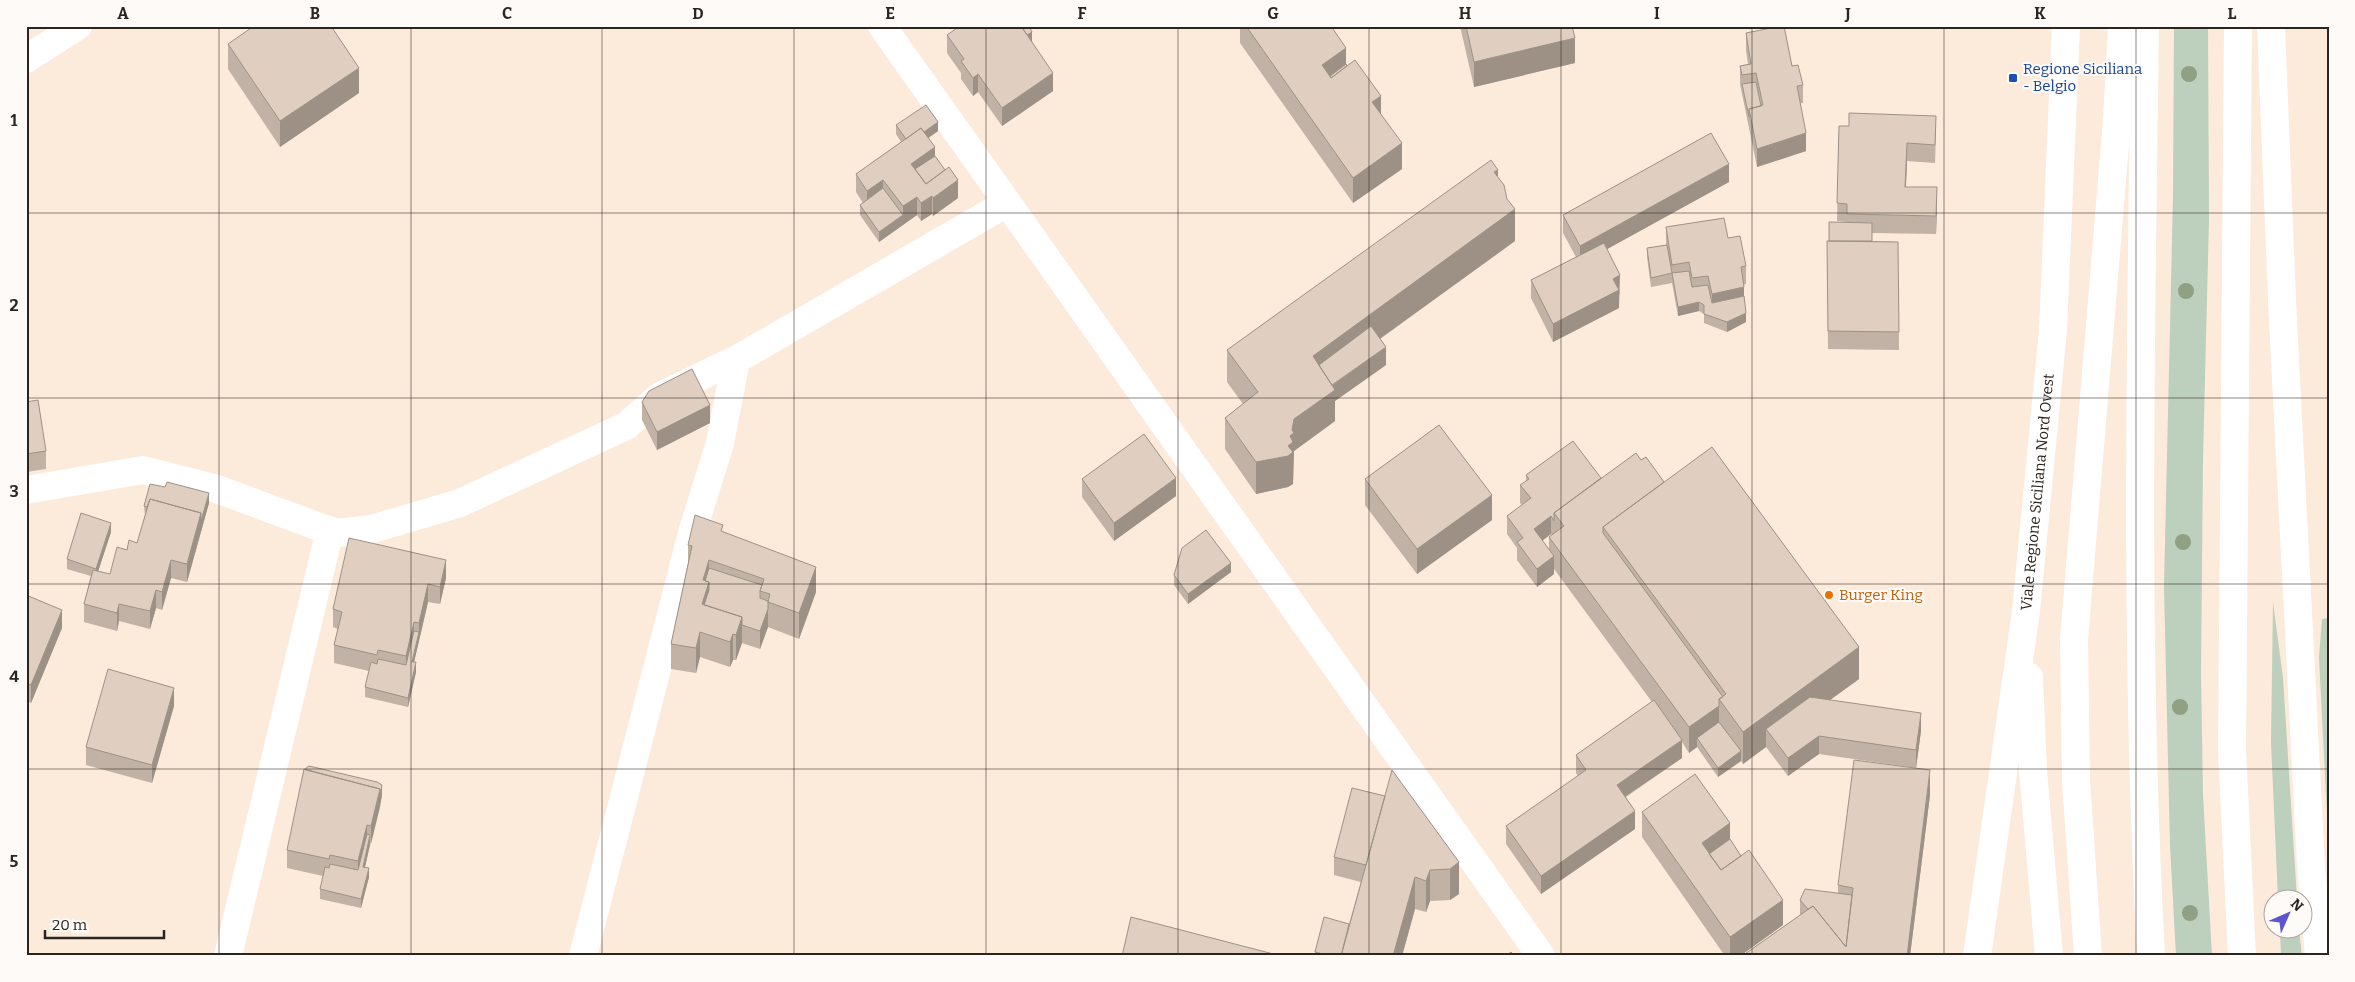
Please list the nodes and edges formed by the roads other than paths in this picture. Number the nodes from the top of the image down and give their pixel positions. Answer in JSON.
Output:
{"nodes":[{"id":1,"x":78,"y":26,"type":"edge"},
{"id":2,"x":882,"y":26,"type":"edge"},
{"id":3,"x":2066,"y":26,"type":"edge"},
{"id":4,"x":2122,"y":26,"type":"edge"},
{"id":5,"x":2145,"y":26,"type":"edge"},
{"id":6,"x":2238,"y":26,"type":"edge"},
{"id":7,"x":2271,"y":26,"type":"edge"},
{"id":8,"x":26,"y":58,"type":"edge"},
{"id":9,"x":1008,"y":203,"type":"junction"},
{"id":10,"x":736,"y":360,"type":"junction"},
{"id":11,"x":26,"y":490,"type":"edge"},
{"id":12,"x":330,"y":530,"type":"junction"},
{"id":13,"x":2026,"y":611,"type":"junction"},
{"id":14,"x":228,"y":956,"type":"edge"},
{"id":15,"x":583,"y":956,"type":"edge"},
{"id":16,"x":1541,"y":956,"type":"edge"},
{"id":17,"x":1976,"y":956,"type":"edge"},
{"id":18,"x":2049,"y":956,"type":"edge"},
{"id":19,"x":2088,"y":956,"type":"edge"},
{"id":20,"x":2151,"y":956,"type":"edge"},
{"id":21,"x":2242,"y":956,"type":"edge"},
{"id":22,"x":2319,"y":956,"type":"edge"}],
"edges":[{"from":1,"to":8,"type":"street"},
{"from":2,"to":9,"type":"street"},
{"from":3,"to":13,"type":"street","name":"Viale Regione Siciliana Nord Ovest"},
{"from":4,"to":19,"type":"street"},
{"from":5,"to":20,"type":"street"},
{"from":6,"to":21,"type":"street"},
{"from":7,"to":22,"type":"street"},
{"from":9,"to":10,"type":"street"},
{"from":9,"to":16,"type":"street"},
{"from":10,"to":12,"type":"street"},
{"from":10,"to":15,"type":"street"},
{"from":11,"to":12,"type":"street"},
{"from":12,"to":14,"type":"street"},
{"from":13,"to":17,"type":"street","name":"Viale Regione Siciliana Nord Ovest"},
{"from":13,"to":18,"type":"street"}]}
